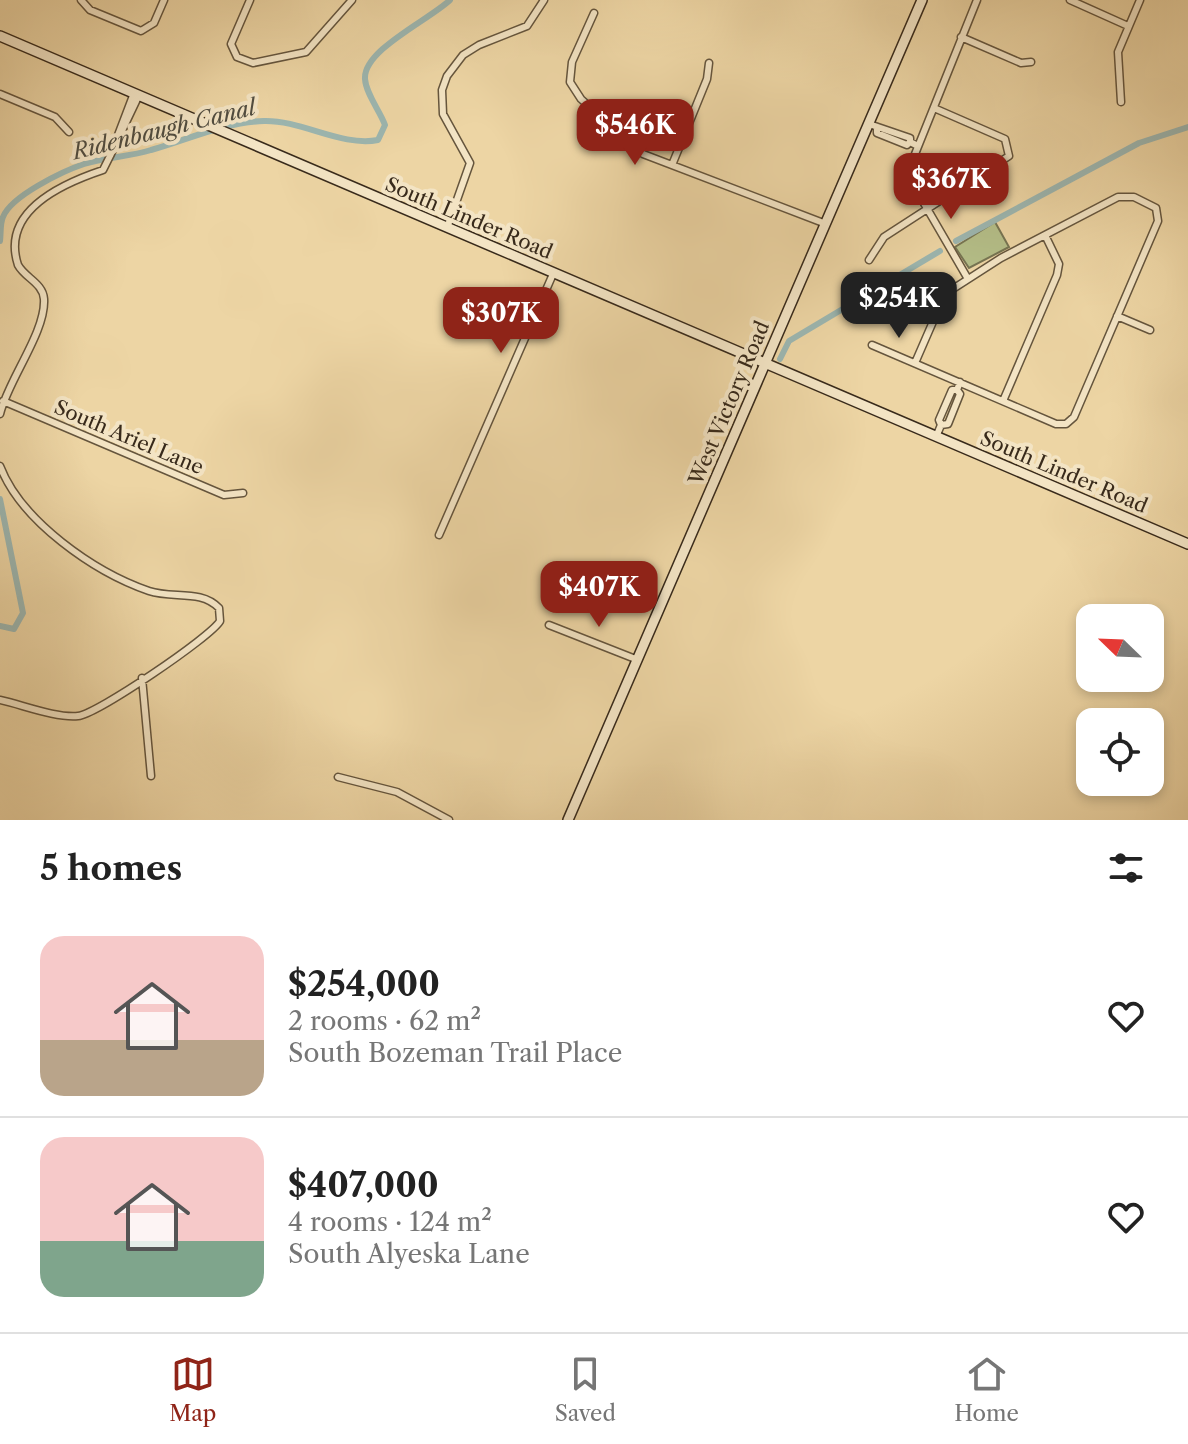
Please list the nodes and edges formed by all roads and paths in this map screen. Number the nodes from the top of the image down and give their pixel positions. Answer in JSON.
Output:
{"nodes":[{"id":1,"x":81,"y":0,"type":"edge"},
{"id":2,"x":164,"y":0,"type":"edge"},
{"id":3,"x":250,"y":0,"type":"edge"},
{"id":4,"x":352,"y":0,"type":"edge"},
{"id":5,"x":544,"y":0,"type":"edge"},
{"id":6,"x":910,"y":0,"type":"edge"},
{"id":7,"x":977,"y":0,"type":"edge"},
{"id":8,"x":1070,"y":0,"type":"edge"},
{"id":9,"x":1140,"y":0,"type":"edge"},
{"id":10,"x":920,"y":4,"type":"edge"},
{"id":11,"x":594,"y":13,"type":"dead end"},
{"id":12,"x":1128,"y":26,"type":"junction"},
{"id":13,"x":0,"y":36,"type":"edge"},
{"id":14,"x":961,"y":37,"type":"junction"},
{"id":15,"x":1031,"y":62,"type":"dead end"},
{"id":16,"x":709,"y":63,"type":"dead end"},
{"id":17,"x":0,"y":94,"type":"edge"},
{"id":18,"x":137,"y":94,"type":"junction"},
{"id":19,"x":1121,"y":102,"type":"dead end"},
{"id":20,"x":934,"y":108,"type":"junction"},
{"id":21,"x":873,"y":126,"type":"junction"},
{"id":22,"x":69,"y":132,"type":"dead end"},
{"id":23,"x":918,"y":146,"type":"junction"},
{"id":24,"x":672,"y":165,"type":"junction"},
{"id":25,"x":927,"y":211,"type":"junction"},
{"id":26,"x":826,"y":224,"type":"junction"},
{"id":27,"x":447,"y":228,"type":"junction"},
{"id":28,"x":1045,"y":235,"type":"junction"},
{"id":29,"x":869,"y":260,"type":"dead end"},
{"id":30,"x":553,"y":274,"type":"junction"},
{"id":31,"x":968,"y":279,"type":"junction"},
{"id":32,"x":1117,"y":316,"type":"junction"},
{"id":33,"x":1150,"y":330,"type":"dead end"},
{"id":34,"x":872,"y":345,"type":"dead end"},
{"id":35,"x":915,"y":363,"type":"junction"},
{"id":36,"x":766,"y":364,"type":"junction"},
{"id":37,"x":960,"y":382,"type":"junction"},
{"id":38,"x":3,"y":401,"type":"junction"},
{"id":39,"x":1003,"y":401,"type":"junction"},
{"id":40,"x":0,"y":414,"type":"edge"},
{"id":41,"x":936,"y":437,"type":"junction"},
{"id":42,"x":0,"y":466,"type":"edge"},
{"id":43,"x":243,"y":493,"type":"dead end"},
{"id":44,"x":439,"y":535,"type":"dead end"},
{"id":45,"x":1188,"y":544,"type":"edge"},
{"id":46,"x":549,"y":625,"type":"dead end"},
{"id":47,"x":638,"y":660,"type":"junction"},
{"id":48,"x":142,"y":678,"type":"junction"},
{"id":49,"x":0,"y":700,"type":"edge"},
{"id":50,"x":151,"y":776,"type":"dead end"},
{"id":51,"x":338,"y":777,"type":"dead end"},
{"id":52,"x":449,"y":820,"type":"edge"},
{"id":53,"x":568,"y":820,"type":"edge"}],
"edges":[{"from":1,"to":2,"type":"street"},
{"from":3,"to":4,"type":"street"},
{"from":5,"to":27,"type":"street"},
{"from":6,"to":10,"type":"street"},
{"from":7,"to":14,"type":"street"},
{"from":8,"to":12,"type":"street"},
{"from":9,"to":12,"type":"street"},
{"from":10,"to":21,"type":"street","name":"West Victory Road"},
{"from":11,"to":24,"type":"street"},
{"from":12,"to":19,"type":"street"},
{"from":13,"to":18,"type":"street","name":"South Linder Road"},
{"from":14,"to":15,"type":"street"},
{"from":14,"to":20,"type":"street"},
{"from":16,"to":24,"type":"street"},
{"from":17,"to":22,"type":"street"},
{"from":18,"to":27,"type":"street","name":"South Linder Road"},
{"from":18,"to":38,"type":"street"},
{"from":20,"to":23,"type":"street"},
{"from":20,"to":25,"type":"street"},
{"from":21,"to":23,"type":"street"},
{"from":21,"to":26,"type":"street","name":"West Victory Road"},
{"from":23,"to":25,"type":"street"},
{"from":24,"to":26,"type":"street"},
{"from":25,"to":29,"type":"street"},
{"from":25,"to":31,"type":"street"},
{"from":26,"to":36,"type":"street","name":"West Victory Road"},
{"from":27,"to":30,"type":"street","name":"South Linder Road"},
{"from":28,"to":31,"type":"street"},
{"from":28,"to":32,"type":"street"},
{"from":28,"to":39,"type":"street"},
{"from":30,"to":36,"type":"street","name":"South Linder Road"},
{"from":30,"to":44,"type":"street"},
{"from":31,"to":35,"type":"street"},
{"from":32,"to":33,"type":"street"},
{"from":32,"to":39,"type":"street"},
{"from":34,"to":35,"type":"street"},
{"from":35,"to":37,"type":"street"},
{"from":36,"to":41,"type":"street","name":"South Linder Road"},
{"from":36,"to":47,"type":"street","name":"West Victory Road"},
{"from":37,"to":39,"type":"street"},
{"from":37,"to":41,"type":"street"},
{"from":38,"to":40,"type":"street"},
{"from":38,"to":43,"type":"street","name":"South Ariel Lane"},
{"from":41,"to":45,"type":"street","name":"South Linder Road"},
{"from":42,"to":48,"type":"street"},
{"from":46,"to":47,"type":"street"},
{"from":47,"to":53,"type":"street","name":"West Victory Road"},
{"from":48,"to":49,"type":"street"},
{"from":48,"to":50,"type":"street"},
{"from":51,"to":52,"type":"street"}]}
